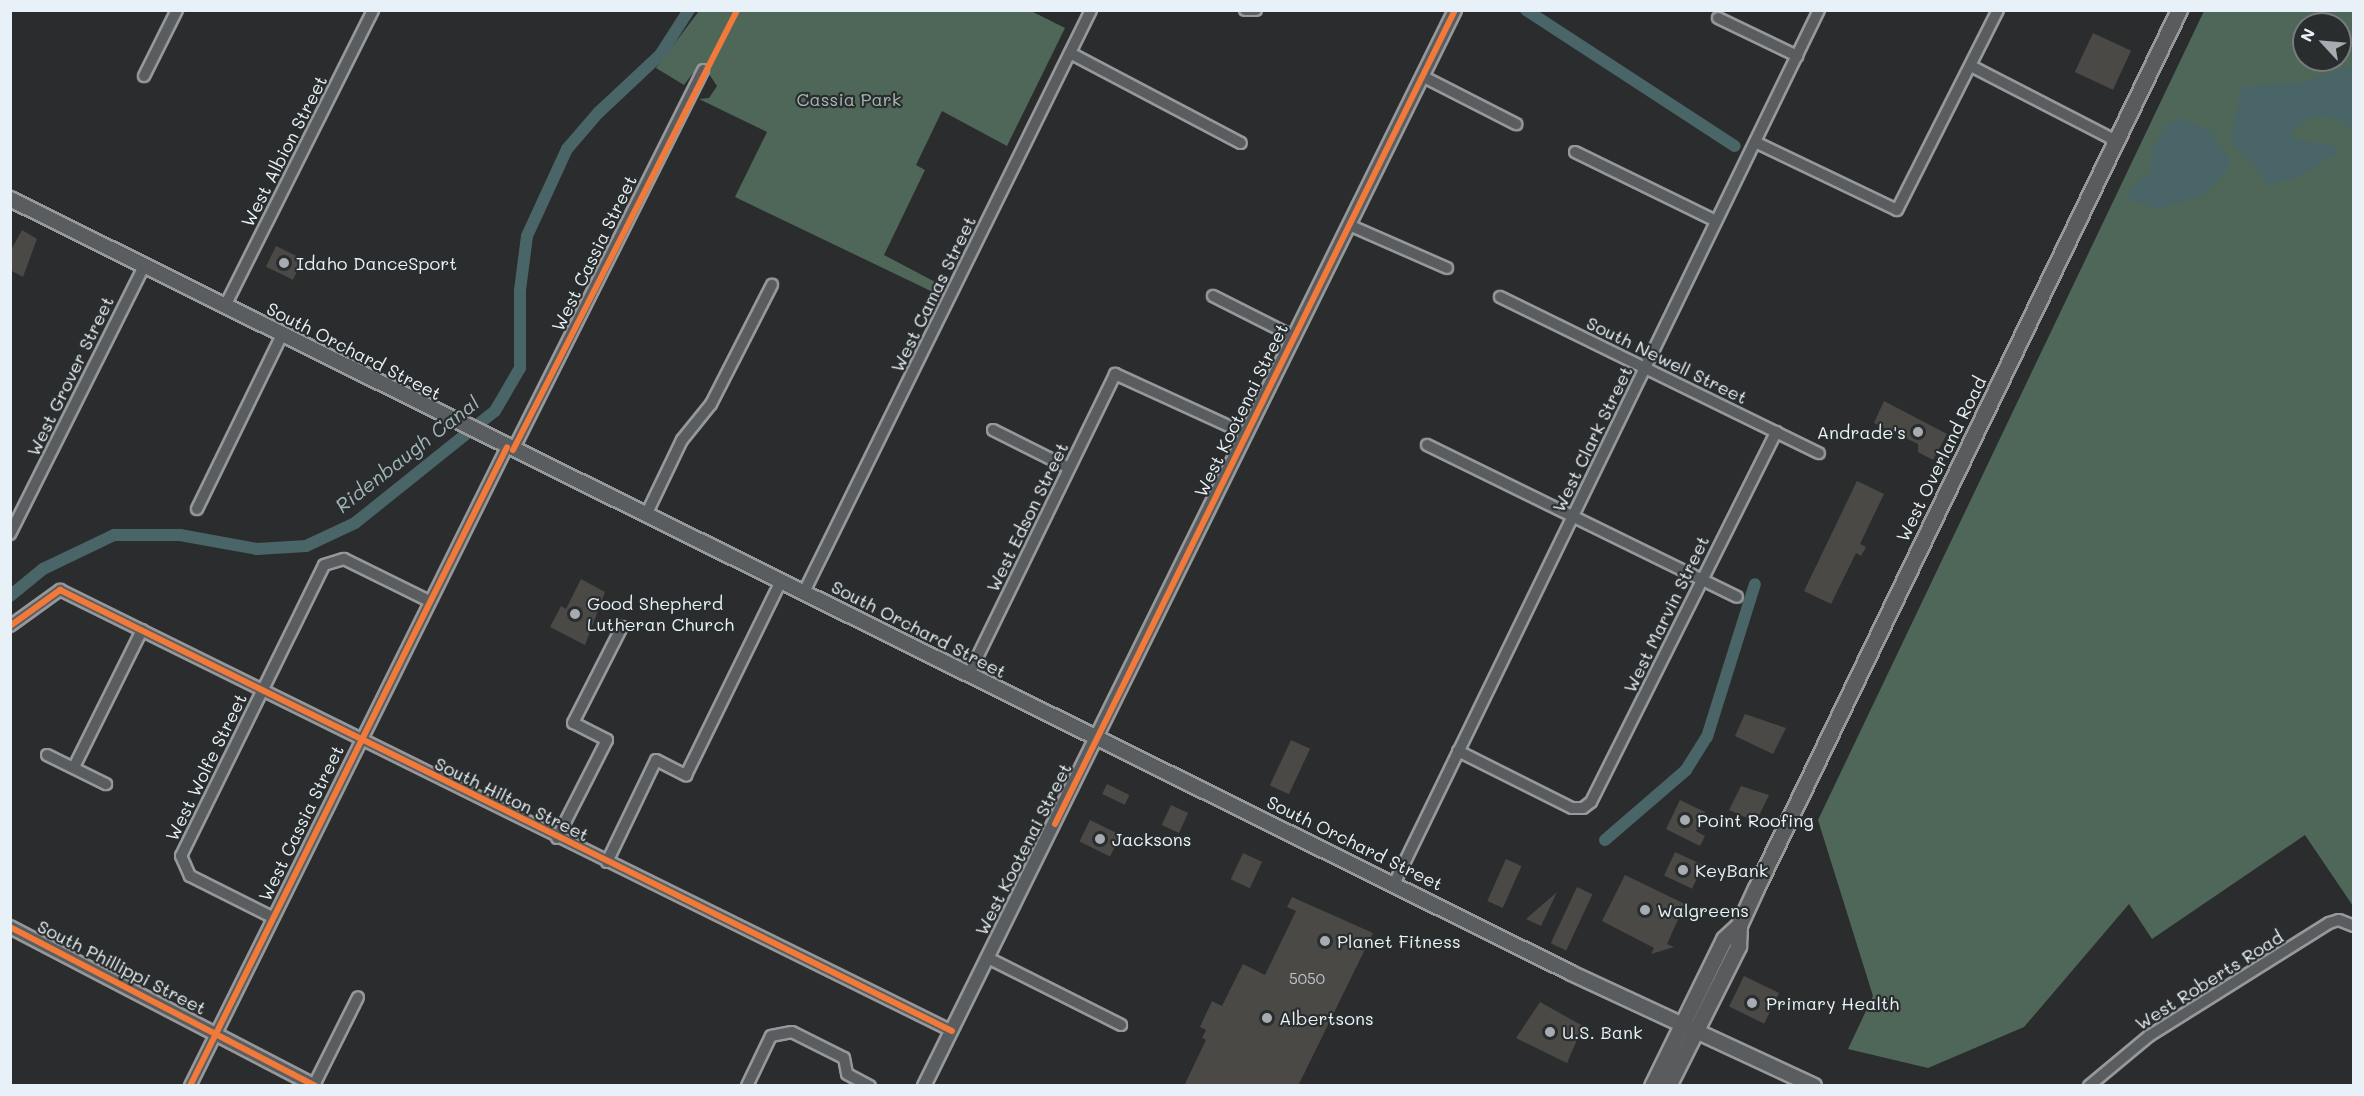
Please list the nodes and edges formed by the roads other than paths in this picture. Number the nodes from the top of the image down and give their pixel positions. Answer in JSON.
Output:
{"nodes":[{"id":1,"x":177,"y":10,"type":"edge"},
{"id":2,"x":1091,"y":10,"type":"edge"},
{"id":3,"x":1245,"y":10,"type":"edge"},
{"id":4,"x":1256,"y":10,"type":"edge"},
{"id":5,"x":1455,"y":10,"type":"edge"},
{"id":6,"x":1819,"y":10,"type":"edge"},
{"id":7,"x":1998,"y":10,"type":"edge"},
{"id":8,"x":2179,"y":10,"type":"edge"},
{"id":9,"x":368,"y":12,"type":"edge"},
{"id":10,"x":1718,"y":18,"type":"dead end"},
{"id":11,"x":1070,"y":53,"type":"junction"},
{"id":12,"x":1797,"y":56,"type":"junction"},
{"id":13,"x":1971,"y":66,"type":"junction"},
{"id":14,"x":703,"y":70,"type":"dead end"},
{"id":15,"x":144,"y":76,"type":"dead end"},
{"id":16,"x":1422,"y":76,"type":"junction"},
{"id":17,"x":1516,"y":124,"type":"dead end"},
{"id":18,"x":2116,"y":141,"type":"junction"},
{"id":19,"x":1240,"y":142,"type":"dead end"},
{"id":20,"x":1755,"y":142,"type":"junction"},
{"id":21,"x":1575,"y":152,"type":"dead end"},
{"id":22,"x":10,"y":199,"type":"edge"},
{"id":23,"x":1716,"y":221,"type":"junction"},
{"id":24,"x":1349,"y":225,"type":"junction"},
{"id":25,"x":144,"y":266,"type":"junction"},
{"id":26,"x":1447,"y":268,"type":"dead end"},
{"id":27,"x":772,"y":285,"type":"dead end"},
{"id":28,"x":1213,"y":296,"type":"dead end"},
{"id":29,"x":1500,"y":297,"type":"dead end"},
{"id":30,"x":225,"y":306,"type":"junction"},
{"id":31,"x":282,"y":335,"type":"junction"},
{"id":32,"x":1294,"y":337,"type":"junction"},
{"id":33,"x":1645,"y":368,"type":"junction"},
{"id":34,"x":993,"y":430,"type":"dead end"},
{"id":35,"x":1776,"y":432,"type":"junction"},
{"id":36,"x":1246,"y":434,"type":"junction"},
{"id":37,"x":1427,"y":445,"type":"dead end"},
{"id":38,"x":510,"y":449,"type":"junction"},
{"id":39,"x":1819,"y":453,"type":"dead end"},
{"id":40,"x":1069,"y":468,"type":"junction"},
{"id":41,"x":197,"y":509,"type":"dead end"},
{"id":42,"x":646,"y":515,"type":"junction"},
{"id":43,"x":1573,"y":516,"type":"junction"},
{"id":44,"x":10,"y":534,"type":"edge"},
{"id":45,"x":1702,"y":580,"type":"junction"},
{"id":46,"x":781,"y":581,"type":"junction"},
{"id":47,"x":804,"y":592,"type":"junction"},
{"id":48,"x":1737,"y":597,"type":"dead end"},
{"id":49,"x":429,"y":601,"type":"junction"},
{"id":50,"x":10,"y":626,"type":"edge"},
{"id":51,"x":622,"y":627,"type":"dead end"},
{"id":52,"x":142,"y":630,"type":"junction"},
{"id":53,"x":969,"y":674,"type":"junction"},
{"id":54,"x":263,"y":690,"type":"junction"},
{"id":55,"x":359,"y":738,"type":"junction"},
{"id":56,"x":1099,"y":738,"type":"junction"},
{"id":57,"x":1458,"y":751,"type":"junction"},
{"id":58,"x":47,"y":755,"type":"dead end"},
{"id":59,"x":74,"y":768,"type":"junction"},
{"id":60,"x":106,"y":784,"type":"dead end"},
{"id":61,"x":557,"y":838,"type":"junction"},
{"id":62,"x":606,"y":862,"type":"junction"},
{"id":63,"x":1395,"y":882,"type":"junction"},
{"id":64,"x":272,"y":917,"type":"junction"},
{"id":65,"x":2354,"y":926,"type":"edge"},
{"id":66,"x":10,"y":927,"type":"edge"},
{"id":67,"x":988,"y":958,"type":"junction"},
{"id":68,"x":358,"y":997,"type":"dead end"},
{"id":69,"x":1121,"y":1025,"type":"dead end"},
{"id":70,"x":1688,"y":1029,"type":"junction"},
{"id":71,"x":952,"y":1031,"type":"junction"},
{"id":72,"x":216,"y":1032,"type":"junction"},
{"id":73,"x":314,"y":1085,"type":"edge"},
{"id":74,"x":190,"y":1086,"type":"edge"},
{"id":75,"x":747,"y":1086,"type":"edge"},
{"id":76,"x":870,"y":1086,"type":"edge"},
{"id":77,"x":924,"y":1086,"type":"edge"},
{"id":78,"x":1652,"y":1086,"type":"edge"},
{"id":79,"x":1668,"y":1086,"type":"edge"},
{"id":80,"x":1814,"y":1086,"type":"edge"},
{"id":81,"x":2088,"y":1086,"type":"edge"}],
"edges":[{"from":1,"to":15,"type":"street"},
{"from":2,"to":11,"type":"street","name":"West Camas Street"},
{"from":3,"to":4,"type":"street"},
{"from":5,"to":16,"type":"street","name":"West Kootenai Street"},
{"from":6,"to":12,"type":"street","name":"West Clark Street"},
{"from":7,"to":13,"type":"street"},
{"from":8,"to":18,"type":"main road","name":"West Overland Road"},
{"from":9,"to":30,"type":"street","name":"West Albion Street"},
{"from":10,"to":12,"type":"street"},
{"from":11,"to":19,"type":"street"},
{"from":11,"to":47,"type":"street","name":"West Camas Street"},
{"from":12,"to":20,"type":"street","name":"West Clark Street"},
{"from":13,"to":18,"type":"street"},
{"from":13,"to":20,"type":"street"},
{"from":14,"to":38,"type":"street","name":"West Cassia Street"},
{"from":16,"to":17,"type":"street"},
{"from":16,"to":24,"type":"street","name":"West Kootenai Street"},
{"from":18,"to":70,"type":"main road","name":"West Overland Road"},
{"from":20,"to":23,"type":"street","name":"West Clark Street"},
{"from":21,"to":23,"type":"street"},
{"from":22,"to":25,"type":"main road","name":"South Orchard Street"},
{"from":23,"to":33,"type":"street","name":"West Clark Street"},
{"from":24,"to":26,"type":"street"},
{"from":24,"to":32,"type":"street","name":"West Kootenai Street"},
{"from":25,"to":30,"type":"main road","name":"South Orchard Street"},
{"from":25,"to":44,"type":"street","name":"West Grover Street"},
{"from":27,"to":42,"type":"street"},
{"from":28,"to":32,"type":"street","name":"West Kootenai Street"},
{"from":29,"to":33,"type":"street","name":"South Newell Street"},
{"from":30,"to":31,"type":"main road","name":"South Orchard Street"},
{"from":31,"to":38,"type":"main road","name":"South Orchard Street"},
{"from":31,"to":41,"type":"street"},
{"from":32,"to":36,"type":"street","name":"West Kootenai Street"},
{"from":33,"to":35,"type":"street","name":"South Newell Street"},
{"from":33,"to":43,"type":"street","name":"West Clark Street"},
{"from":34,"to":40,"type":"street"},
{"from":35,"to":39,"type":"street","name":"South Newell Street"},
{"from":35,"to":45,"type":"street","name":"West Marvin Street"},
{"from":36,"to":40,"type":"street","name":"West Edson Street"},
{"from":36,"to":56,"type":"street","name":"West Kootenai Street"},
{"from":37,"to":43,"type":"street"},
{"from":38,"to":42,"type":"main road","name":"South Orchard Street"},
{"from":38,"to":49,"type":"street","name":"West Cassia Street"},
{"from":40,"to":53,"type":"street","name":"West Edson Street"},
{"from":42,"to":46,"type":"main road","name":"South Orchard Street"},
{"from":43,"to":45,"type":"street"},
{"from":43,"to":57,"type":"street","name":"West Clark Street"},
{"from":45,"to":48,"type":"street"},
{"from":45,"to":57,"type":"street","name":"West Marvin Street"},
{"from":46,"to":47,"type":"main road","name":"South Orchard Street"},
{"from":46,"to":62,"type":"street"},
{"from":47,"to":53,"type":"main road","name":"South Orchard Street"},
{"from":49,"to":54,"type":"street","name":"West Wolfe Street"},
{"from":49,"to":55,"type":"street","name":"West Cassia Street"},
{"from":50,"to":52,"type":"street","name":"South Hilton Street"},
{"from":51,"to":61,"type":"street"},
{"from":52,"to":54,"type":"street","name":"South Hilton Street"},
{"from":52,"to":59,"type":"street"},
{"from":53,"to":56,"type":"main road","name":"South Orchard Street"},
{"from":54,"to":55,"type":"street","name":"South Hilton Street"},
{"from":54,"to":64,"type":"street","name":"West Wolfe Street"},
{"from":55,"to":61,"type":"street","name":"South Hilton Street"},
{"from":55,"to":64,"type":"street","name":"West Cassia Street"},
{"from":56,"to":63,"type":"main road","name":"South Orchard Street"},
{"from":56,"to":67,"type":"street","name":"West Kootenai Street"},
{"from":57,"to":63,"type":"street","name":"West Clark Street"},
{"from":58,"to":59,"type":"street"},
{"from":59,"to":60,"type":"street"},
{"from":61,"to":62,"type":"street","name":"South Hilton Street"},
{"from":62,"to":71,"type":"street","name":"South Hilton Street"},
{"from":63,"to":70,"type":"main road","name":"South Orchard Street"},
{"from":64,"to":72,"type":"street","name":"West Cassia Street"},
{"from":65,"to":81,"type":"street","name":"West Roberts Road"},
{"from":66,"to":72,"type":"street","name":"South Phillippi Street"},
{"from":67,"to":69,"type":"street"},
{"from":67,"to":71,"type":"street","name":"West Kootenai Street"},
{"from":68,"to":73,"type":"street"},
{"from":70,"to":78,"type":"main road","name":"West Overland Road"},
{"from":70,"to":79,"type":"main road","name":"West Overland Road"},
{"from":70,"to":80,"type":"main road","name":"South Orchard Street"},
{"from":71,"to":77,"type":"street","name":"West Kootenai Street"},
{"from":72,"to":73,"type":"street","name":"South Phillippi Street"},
{"from":72,"to":74,"type":"street","name":"West Cassia Street"},
{"from":75,"to":76,"type":"street"}]}
